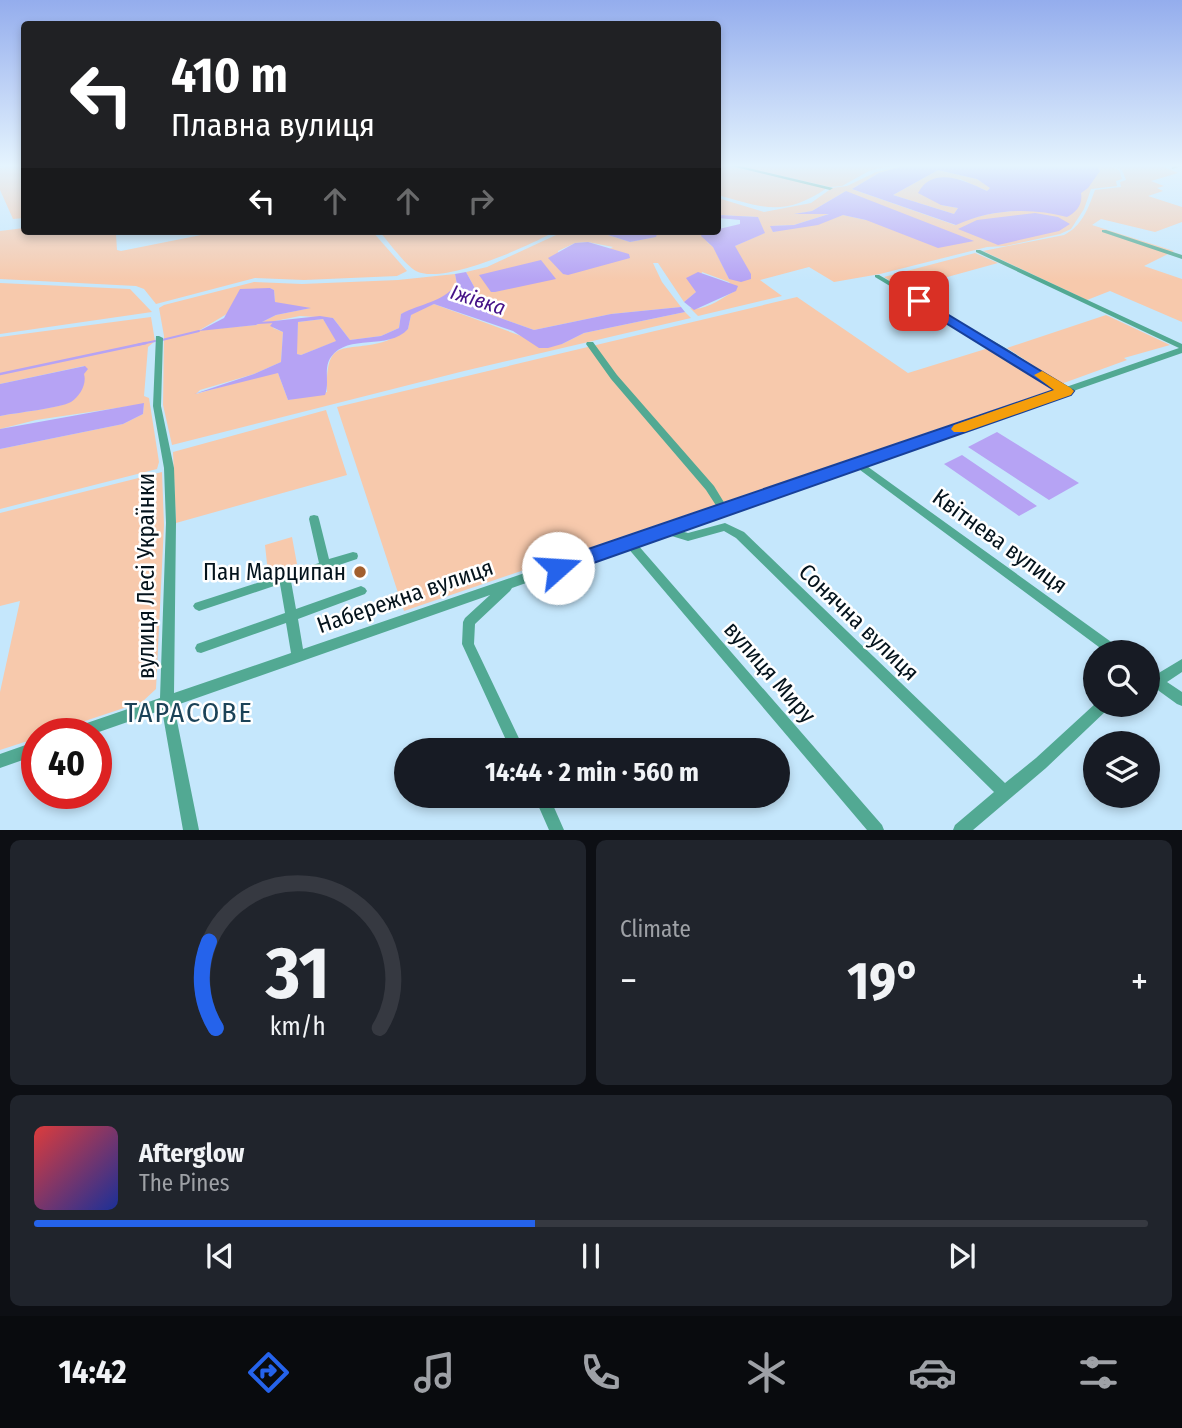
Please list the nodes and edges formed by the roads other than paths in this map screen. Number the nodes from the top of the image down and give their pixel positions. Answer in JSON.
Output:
{"nodes":[{"id":1,"x":1104,"y":231,"type":"dead end"},
{"id":2,"x":978,"y":251,"type":"dead end"},
{"id":3,"x":1182,"y":257,"type":"edge"},
{"id":4,"x":877,"y":276,"type":"dead end"},
{"id":5,"x":159,"y":338,"type":"dead end"},
{"id":6,"x":590,"y":344,"type":"dead end"},
{"id":7,"x":1182,"y":349,"type":"edge"},
{"id":8,"x":1066,"y":391,"type":"junction"},
{"id":9,"x":858,"y":464,"type":"junction"},
{"id":10,"x":724,"y":510,"type":"junction"},
{"id":11,"x":314,"y":519,"type":"dead end"},
{"id":12,"x":666,"y":530,"type":"junction"},
{"id":13,"x":630,"y":543,"type":"junction"},
{"id":14,"x":353,"y":556,"type":"dead end"},
{"id":15,"x":325,"y":565,"type":"junction"},
{"id":16,"x":285,"y":578,"type":"junction"},
{"id":17,"x":509,"y":584,"type":"junction"},
{"id":18,"x":361,"y":592,"type":"dead end"},
{"id":19,"x":199,"y":606,"type":"dead end"},
{"id":20,"x":291,"y":616,"type":"junction"},
{"id":21,"x":1099,"y":640,"type":"edge"},
{"id":22,"x":201,"y":648,"type":"dead end"},
{"id":23,"x":298,"y":657,"type":"junction"},
{"id":24,"x":1182,"y":665,"type":"edge"},
{"id":25,"x":1160,"y":675,"type":"edge"},
{"id":26,"x":1160,"y":684,"type":"edge"},
{"id":27,"x":1182,"y":700,"type":"edge"},
{"id":28,"x":167,"y":702,"type":"junction"},
{"id":29,"x":1090,"y":717,"type":"edge"},
{"id":30,"x":112,"y":721,"type":"edge"},
{"id":31,"x":512,"y":738,"type":"edge"},
{"id":32,"x":21,"y":754,"type":"edge"},
{"id":33,"x":0,"y":761,"type":"edge"},
{"id":34,"x":1005,"y":793,"type":"junction"},
{"id":35,"x":547,"y":808,"type":"edge"},
{"id":36,"x":191,"y":830,"type":"edge"},
{"id":37,"x":557,"y":830,"type":"edge"},
{"id":38,"x":877,"y":830,"type":"edge"},
{"id":39,"x":960,"y":830,"type":"edge"}],
"edges":[{"from":1,"to":3,"type":"street"},
{"from":2,"to":7,"type":"street"},
{"from":4,"to":8,"type":"street"},
{"from":5,"to":28,"type":"street","name":"вулиця Лесі Українки"},
{"from":6,"to":10,"type":"street"},
{"from":7,"to":8,"type":"street","name":"Набережна вулиця"},
{"from":8,"to":9,"type":"street","name":"Набережна вулиця"},
{"from":9,"to":10,"type":"street","name":"Набережна вулиця"},
{"from":9,"to":21,"type":"street","name":"Квітнева вулиця"},
{"from":10,"to":12,"type":"street","name":"Набережна вулиця"},
{"from":11,"to":15,"type":"street"},
{"from":12,"to":13,"type":"street","name":"Набережна вулиця"},
{"from":12,"to":34,"type":"street","name":"Сонячна вулиця"},
{"from":13,"to":17,"type":"street","name":"Набережна вулиця"},
{"from":13,"to":38,"type":"street","name":"вулиця Миру"},
{"from":14,"to":15,"type":"street"},
{"from":15,"to":16,"type":"street"},
{"from":16,"to":19,"type":"street"},
{"from":16,"to":20,"type":"street"},
{"from":17,"to":23,"type":"street","name":"Набережна вулиця"},
{"from":17,"to":31,"type":"street"},
{"from":18,"to":20,"type":"street"},
{"from":20,"to":22,"type":"street"},
{"from":20,"to":23,"type":"street"},
{"from":23,"to":28,"type":"street","name":"Набережна вулиця"},
{"from":24,"to":25,"type":"street"},
{"from":26,"to":27,"type":"street"},
{"from":28,"to":30,"type":"street","name":"Набережна вулиця"},
{"from":28,"to":36,"type":"street","name":"вулиця Лесі Українки"},
{"from":29,"to":34,"type":"street"},
{"from":32,"to":33,"type":"street"},
{"from":34,"to":39,"type":"street"},
{"from":35,"to":37,"type":"street"}]}
